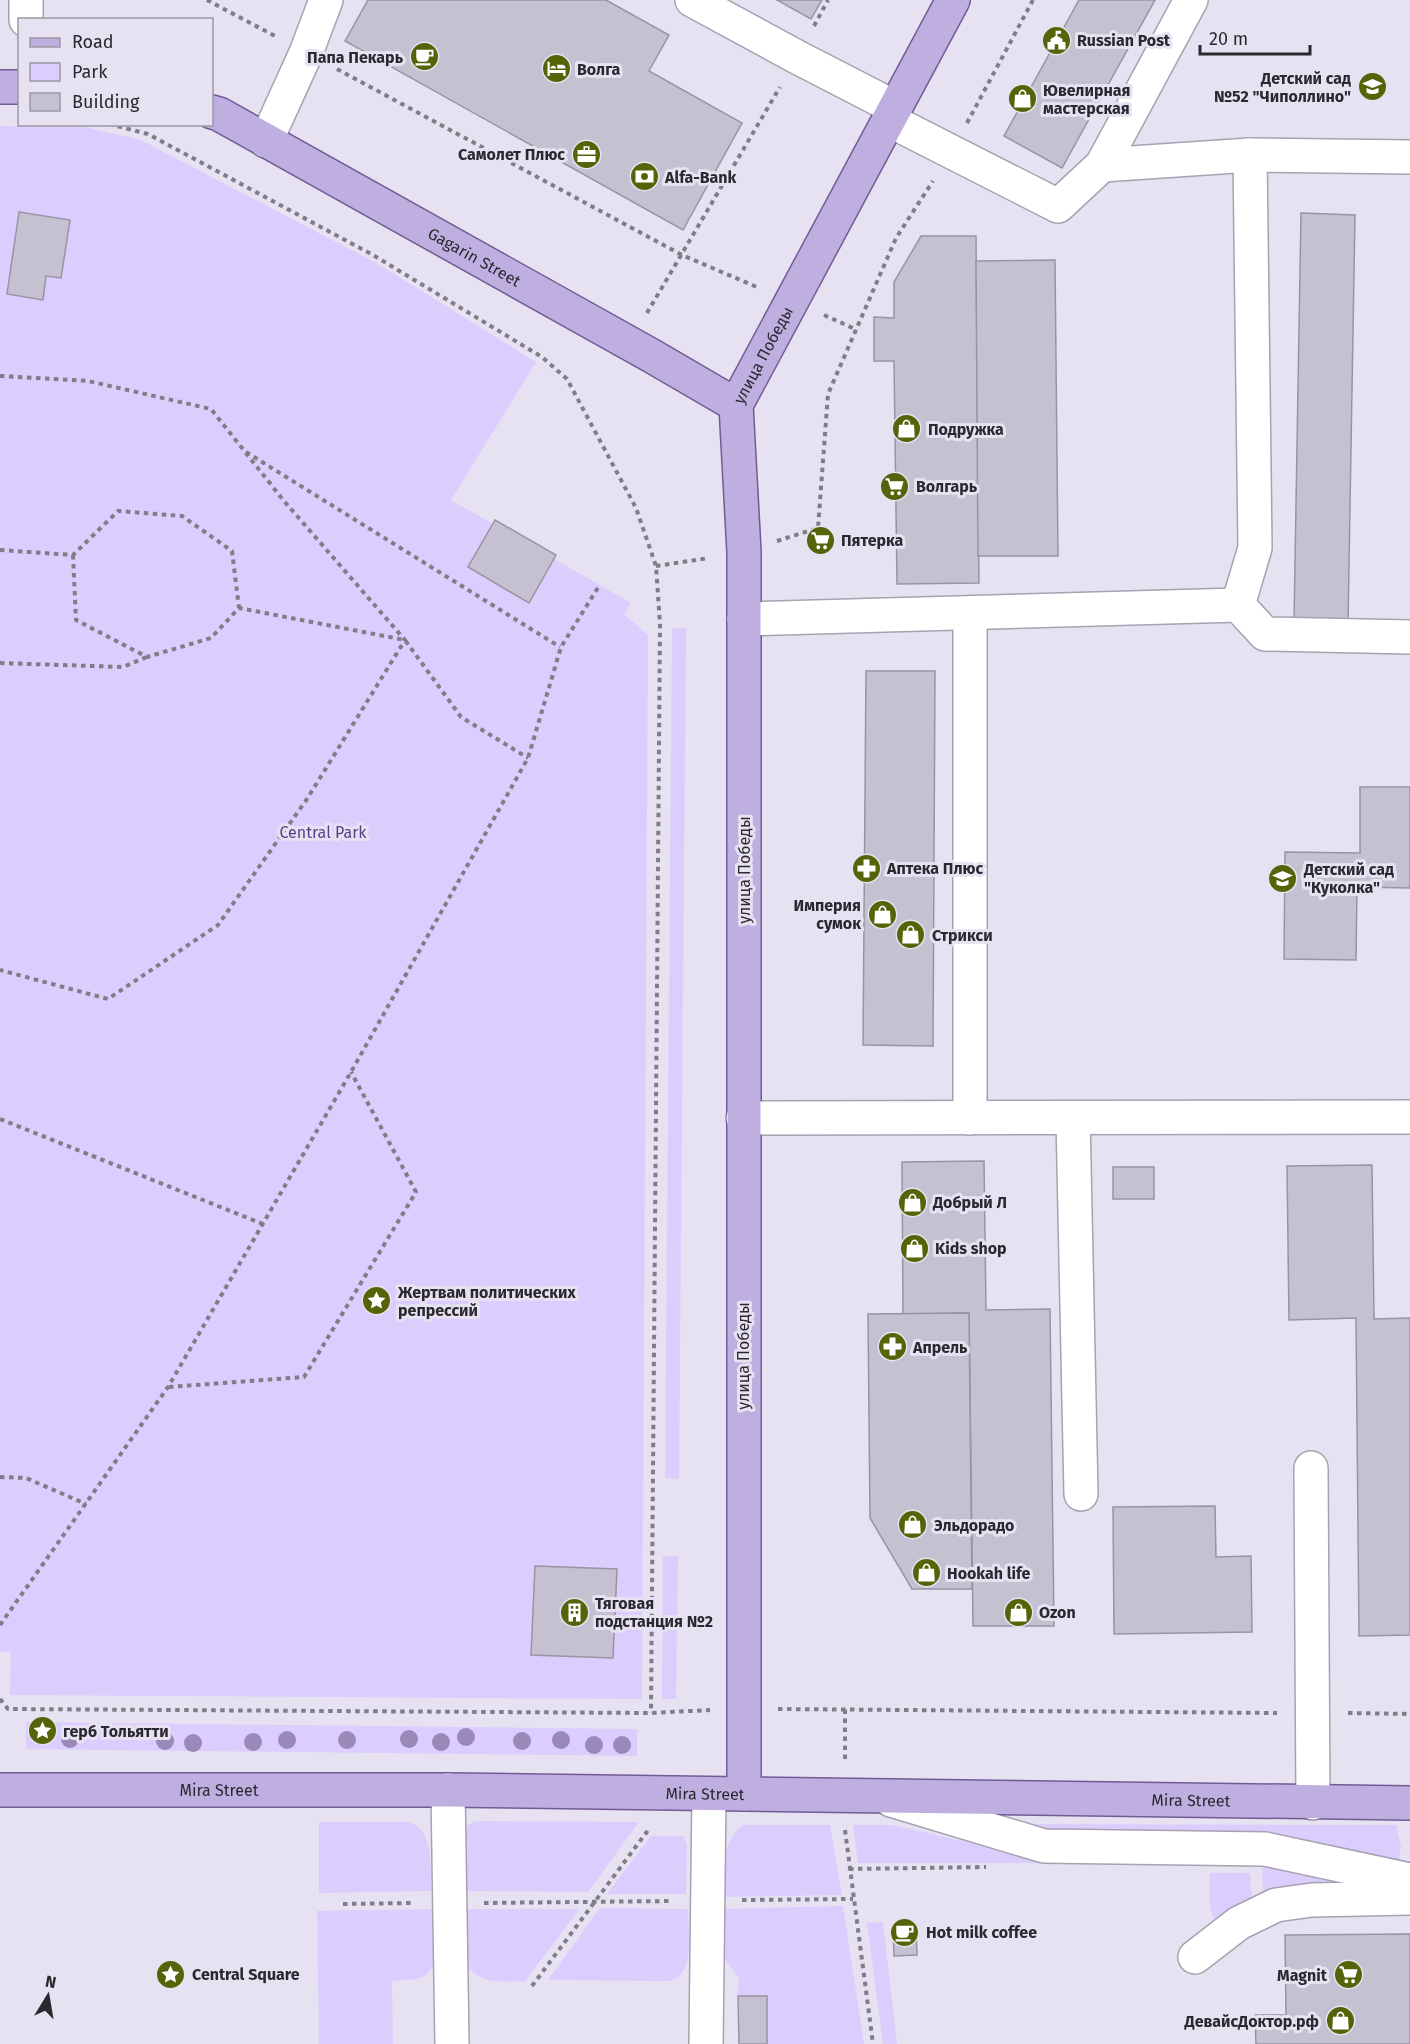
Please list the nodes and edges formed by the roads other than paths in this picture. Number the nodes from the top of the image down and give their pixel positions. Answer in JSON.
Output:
{"nodes":[{"id":1,"x":26,"y":0,"type":"edge"},
{"id":2,"x":326,"y":0,"type":"edge"},
{"id":3,"x":692,"y":0,"type":"edge"},
{"id":4,"x":953,"y":0,"type":"edge"},
{"id":5,"x":1191,"y":0,"type":"edge"},
{"id":6,"x":26,"y":18,"type":"edge"},
{"id":7,"x":0,"y":87,"type":"edge"},
{"id":8,"x":18,"y":87,"type":"edge"},
{"id":9,"x":213,"y":112,"type":"edge"},
{"id":10,"x":892,"y":114,"type":"junction"},
{"id":11,"x":266,"y":141,"type":"junction"},
{"id":12,"x":1250,"y":155,"type":"junction"},
{"id":13,"x":1410,"y":157,"type":"edge"},
{"id":14,"x":1102,"y":165,"type":"junction"},
{"id":15,"x":736,"y":405,"type":"junction"},
{"id":16,"x":1238,"y":605,"type":"junction"},
{"id":17,"x":970,"y":613,"type":"junction"},
{"id":18,"x":744,"y":619,"type":"junction"},
{"id":19,"x":1410,"y":637,"type":"edge"},
{"id":20,"x":1410,"y":1117,"type":"edge"},
{"id":21,"x":743,"y":1118,"type":"junction"},
{"id":22,"x":970,"y":1118,"type":"junction"},
{"id":23,"x":1073,"y":1118,"type":"junction"},
{"id":24,"x":1311,"y":1468,"type":"dead end"},
{"id":25,"x":1081,"y":1494,"type":"dead end"},
{"id":26,"x":0,"y":1790,"type":"edge"},
{"id":27,"x":448,"y":1790,"type":"junction"},
{"id":28,"x":709,"y":1794,"type":"junction"},
{"id":29,"x":744,"y":1794,"type":"junction"},
{"id":30,"x":880,"y":1797,"type":"junction"},
{"id":31,"x":1313,"y":1803,"type":"junction"},
{"id":32,"x":1410,"y":1803,"type":"edge"},
{"id":33,"x":1410,"y":1880,"type":"edge"},
{"id":34,"x":1410,"y":1898,"type":"edge"},
{"id":35,"x":1195,"y":1957,"type":"dead end"},
{"id":36,"x":452,"y":2044,"type":"edge"},
{"id":37,"x":706,"y":2044,"type":"edge"}],
"edges":[{"from":1,"to":6,"type":"lane"},
{"from":2,"to":11,"type":"lane"},
{"from":3,"to":10,"type":"lane"},
{"from":4,"to":10,"type":"main road","name":"улица Победы"},
{"from":5,"to":14,"type":"lane"},
{"from":7,"to":8,"type":"main road"},
{"from":9,"to":11,"type":"main road","name":"Gagarin Street"},
{"from":10,"to":14,"type":"lane"},
{"from":10,"to":15,"type":"main road","name":"улица Победы"},
{"from":11,"to":15,"type":"main road","name":"Gagarin Street"},
{"from":12,"to":13,"type":"lane"},
{"from":12,"to":14,"type":"lane"},
{"from":12,"to":16,"type":"lane"},
{"from":15,"to":18,"type":"main road","name":"улица Победы"},
{"from":16,"to":17,"type":"lane"},
{"from":16,"to":19,"type":"lane"},
{"from":17,"to":18,"type":"lane"},
{"from":17,"to":22,"type":"lane"},
{"from":18,"to":21,"type":"main road","name":"улица Победы"},
{"from":20,"to":23,"type":"lane"},
{"from":21,"to":22,"type":"lane"},
{"from":21,"to":29,"type":"main road","name":"улица Победы"},
{"from":22,"to":23,"type":"lane"},
{"from":23,"to":25,"type":"lane"},
{"from":24,"to":31,"type":"lane"},
{"from":26,"to":27,"type":"main road","name":"Mira Street"},
{"from":27,"to":28,"type":"main road","name":"Mira Street"},
{"from":27,"to":36,"type":"lane"},
{"from":28,"to":29,"type":"main road","name":"Mira Street"},
{"from":28,"to":37,"type":"lane"},
{"from":29,"to":30,"type":"main road","name":"Mira Street"},
{"from":30,"to":31,"type":"main road","name":"Mira Street"},
{"from":30,"to":33,"type":"lane"},
{"from":31,"to":32,"type":"main road","name":"Mira Street"},
{"from":34,"to":35,"type":"lane"}]}
